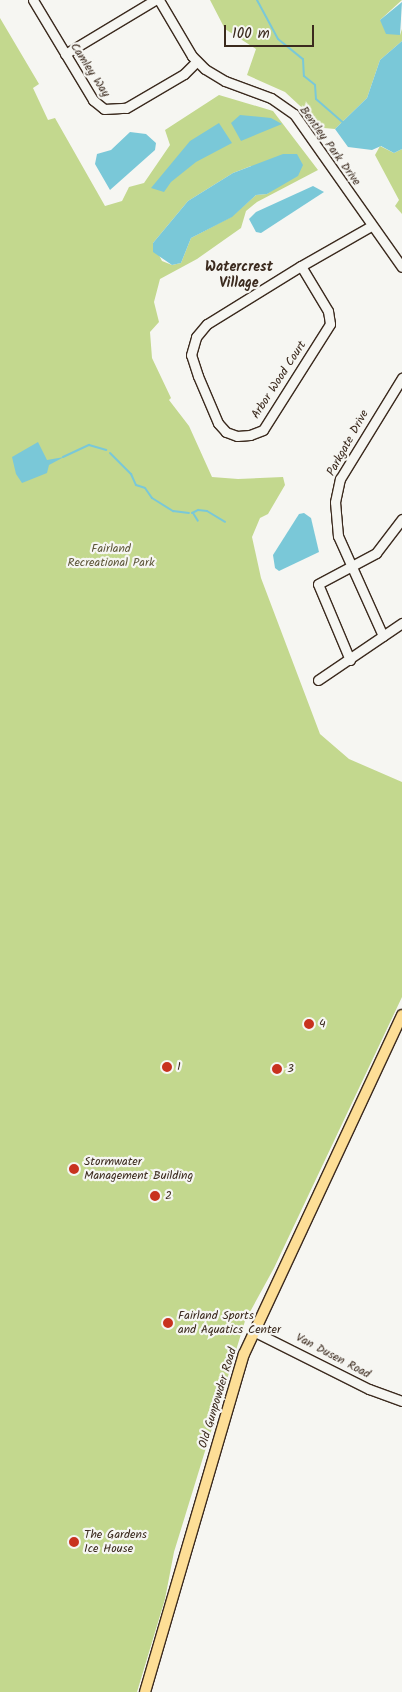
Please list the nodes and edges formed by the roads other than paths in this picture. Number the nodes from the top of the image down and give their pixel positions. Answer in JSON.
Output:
{"nodes":[{"id":1,"x":33,"y":0,"type":"edge"},
{"id":2,"x":155,"y":0,"type":"edge"},
{"id":3,"x":159,"y":0,"type":"edge"},
{"id":4,"x":65,"y":54,"type":"junction"},
{"id":5,"x":197,"y":62,"type":"junction"},
{"id":6,"x":371,"y":226,"type":"junction"},
{"id":7,"x":301,"y":266,"type":"junction"},
{"id":8,"x":402,"y":267,"type":"edge"},
{"id":9,"x":402,"y":378,"type":"edge"},
{"id":10,"x":402,"y":520,"type":"edge"},
{"id":11,"x":352,"y":568,"type":"junction"},
{"id":12,"x":402,"y":623,"type":"edge"},
{"id":13,"x":383,"y":636,"type":"junction"},
{"id":14,"x":350,"y":660,"type":"junction"},
{"id":15,"x":318,"y":680,"type":"dead end"},
{"id":16,"x":402,"y":1015,"type":"edge"},
{"id":17,"x":253,"y":1332,"type":"junction"},
{"id":18,"x":402,"y":1401,"type":"edge"},
{"id":19,"x":145,"y":1692,"type":"edge"}],
"edges":[{"from":1,"to":4,"type":"street","name":"Camley Way"},
{"from":2,"to":4,"type":"street"},
{"from":3,"to":5,"type":"street","name":"Bentley Park Drive"},
{"from":4,"to":5,"type":"street","name":"Camley Way"},
{"from":5,"to":6,"type":"street","name":"Bentley Park Drive"},
{"from":6,"to":7,"type":"street","name":"Arbor Wood Court"},
{"from":6,"to":8,"type":"street","name":"Bentley Park Drive"},
{"from":7,"to":7,"type":"street","name":"Arbor Wood Court"},
{"from":9,"to":11,"type":"street","name":"Parkgate Drive"},
{"from":10,"to":11,"type":"street"},
{"from":11,"to":13,"type":"street","name":"Parkgate Drive"},
{"from":11,"to":14,"type":"street"},
{"from":12,"to":13,"type":"street"},
{"from":13,"to":14,"type":"street"},
{"from":14,"to":15,"type":"street"},
{"from":16,"to":17,"type":"main road","name":"Old Gunpowder Road"},
{"from":17,"to":18,"type":"street","name":"Van Dusen Road"},
{"from":17,"to":19,"type":"main road","name":"Old Gunpowder Road"}]}
